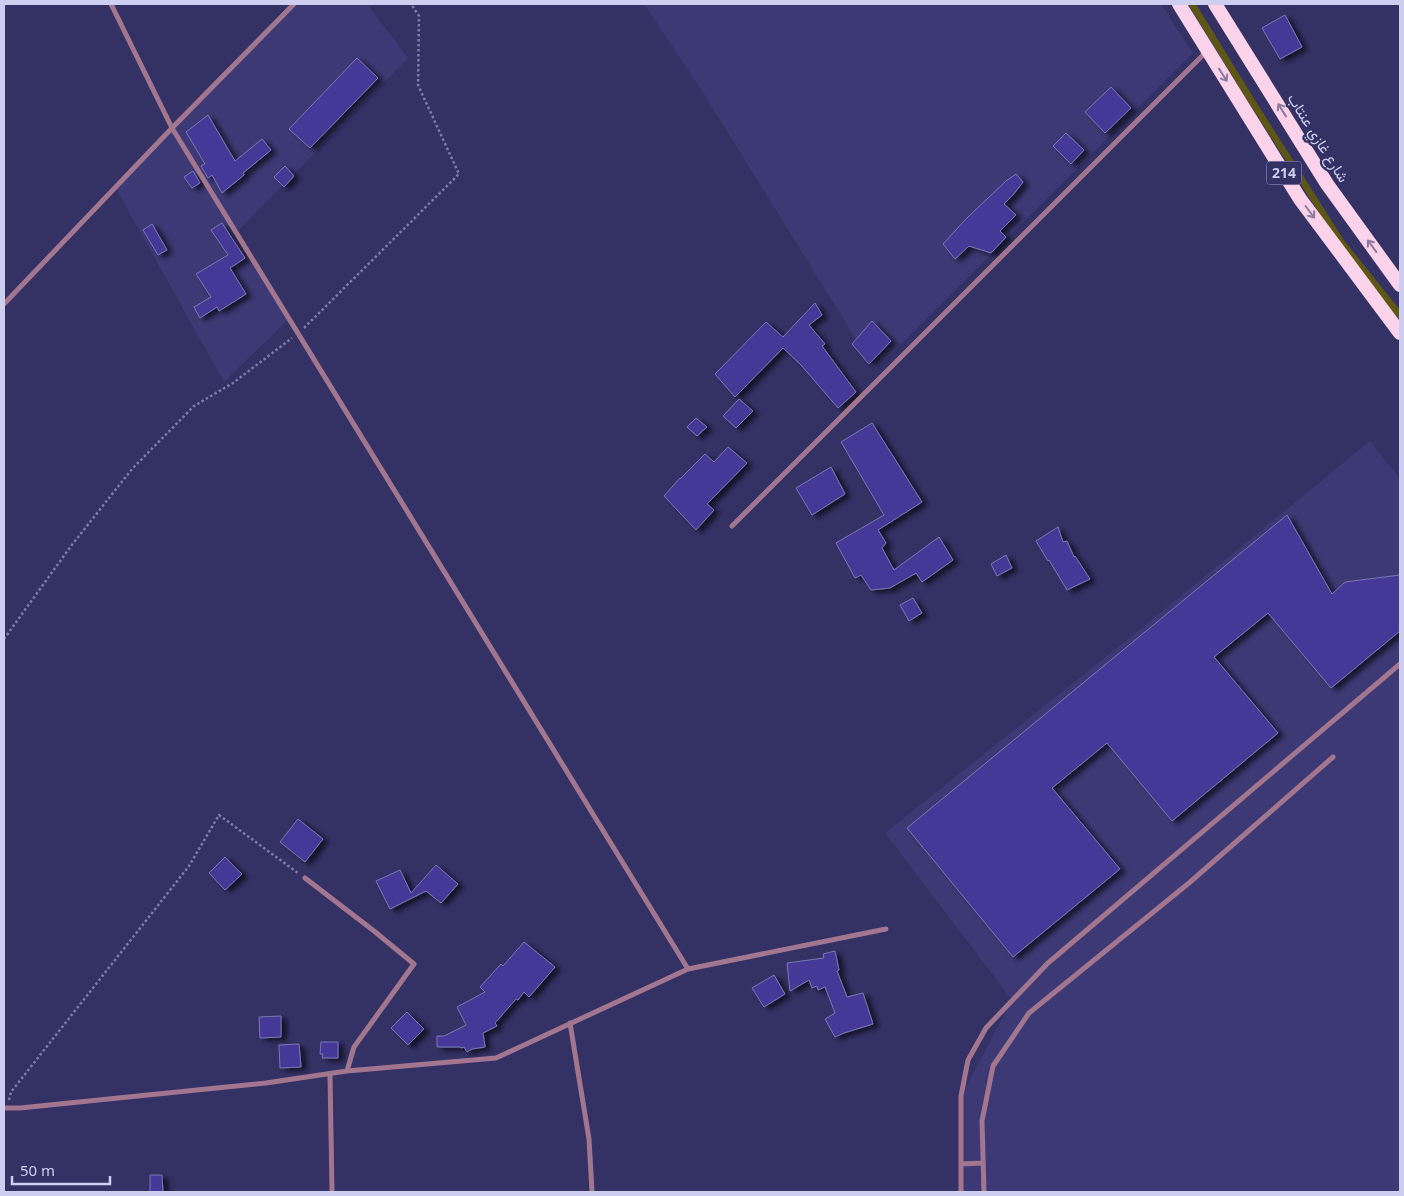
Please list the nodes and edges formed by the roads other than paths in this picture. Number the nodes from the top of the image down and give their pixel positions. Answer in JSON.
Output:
{"nodes":[{"id":1,"x":111,"y":4,"type":"edge"},
{"id":2,"x":294,"y":4,"type":"edge"},
{"id":3,"x":1179,"y":4,"type":"edge"},
{"id":4,"x":1215,"y":4,"type":"edge"},
{"id":5,"x":1208,"y":51,"type":"junction"},
{"id":6,"x":172,"y":128,"type":"junction"},
{"id":7,"x":1400,"y":285,"type":"edge"},
{"id":8,"x":4,"y":304,"type":"edge"},
{"id":9,"x":1400,"y":333,"type":"edge"},
{"id":10,"x":732,"y":526,"type":"dead end"},
{"id":11,"x":1400,"y":664,"type":"edge"},
{"id":12,"x":1333,"y":757,"type":"dead end"},
{"id":13,"x":305,"y":878,"type":"road end"},
{"id":14,"x":886,"y":929,"type":"dead end"},
{"id":15,"x":688,"y":969,"type":"junction"},
{"id":16,"x":570,"y":1023,"type":"junction"},
{"id":17,"x":347,"y":1071,"type":"junction"},
{"id":18,"x":330,"y":1074,"type":"junction"},
{"id":19,"x":5,"y":1108,"type":"edge"},
{"id":20,"x":983,"y":1163,"type":"junction"},
{"id":21,"x":961,"y":1164,"type":"junction"},
{"id":22,"x":332,"y":1192,"type":"edge"},
{"id":23,"x":592,"y":1192,"type":"edge"},
{"id":24,"x":961,"y":1192,"type":"edge"},
{"id":25,"x":984,"y":1192,"type":"edge"}],
"edges":[{"from":1,"to":6,"type":"street"},
{"from":2,"to":6,"type":"street"},
{"from":3,"to":5,"type":"highway","number":"214"},
{"from":7,"to":4,"type":"highway","name":"شارع غازي عنتاب","number":"214","one_way":true},
{"from":5,"to":9,"type":"highway","number":"214","one_way":true},
{"from":5,"to":10,"type":"street"},
{"from":6,"to":8,"type":"street"},
{"from":6,"to":15,"type":"street"},
{"from":11,"to":21,"type":"street"},
{"from":12,"to":20,"type":"street"},
{"from":13,"to":17,"type":"street"},
{"from":14,"to":15,"type":"street"},
{"from":15,"to":16,"type":"street"},
{"from":16,"to":17,"type":"street"},
{"from":16,"to":23,"type":"street"},
{"from":17,"to":18,"type":"street"},
{"from":18,"to":19,"type":"street"},
{"from":18,"to":22,"type":"street"},
{"from":20,"to":21,"type":"street"},
{"from":20,"to":25,"type":"street"},
{"from":21,"to":24,"type":"street"}]}
